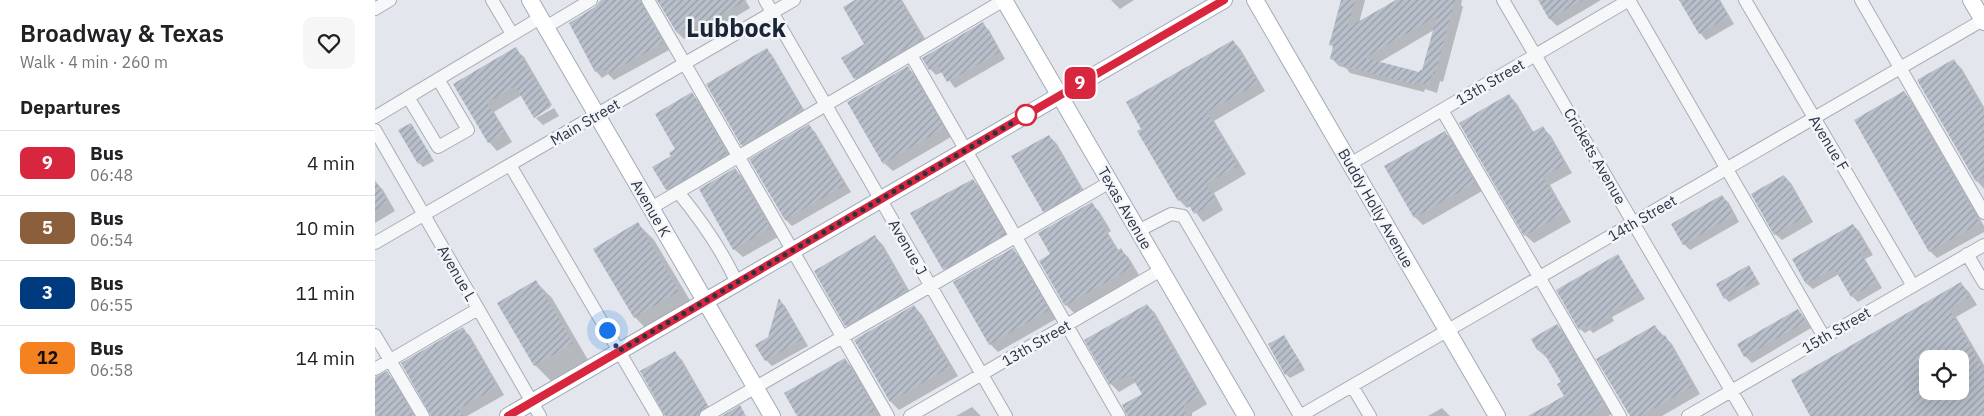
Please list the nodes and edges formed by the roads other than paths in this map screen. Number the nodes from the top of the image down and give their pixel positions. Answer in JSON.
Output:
{"nodes":[{"id":1,"x":390,"y":0,"type":"edge"},
{"id":2,"x":491,"y":0,"type":"edge"},
{"id":3,"x":530,"y":0,"type":"edge"},
{"id":4,"x":591,"y":0,"type":"edge"},
{"id":5,"x":648,"y":0,"type":"edge"},
{"id":6,"x":765,"y":0,"type":"edge"},
{"id":7,"x":794,"y":0,"type":"edge"},
{"id":8,"x":1004,"y":0,"type":"edge"},
{"id":9,"x":1224,"y":0,"type":"edge"},
{"id":10,"x":1255,"y":0,"type":"edge"},
{"id":11,"x":1503,"y":0,"type":"edge"},
{"id":12,"x":1629,"y":0,"type":"edge"},
{"id":13,"x":1745,"y":0,"type":"edge"},
{"id":14,"x":1861,"y":0,"type":"edge"},
{"id":15,"x":1971,"y":0,"type":"edge"},
{"id":16,"x":375,"y":9,"type":"edge"},
{"id":17,"x":773,"y":13,"type":"junction"},
{"id":18,"x":1983,"y":21,"type":"edge"},
{"id":19,"x":543,"y":22,"type":"junction"},
{"id":20,"x":512,"y":34,"type":"junction"},
{"id":21,"x":911,"y":55,"type":"junction"},
{"id":22,"x":1536,"y":55,"type":"junction"},
{"id":23,"x":685,"y":63,"type":"junction"},
{"id":24,"x":1900,"y":68,"type":"junction"},
{"id":25,"x":438,"y":79,"type":"junction"},
{"id":26,"x":1060,"y":95,"type":"junction"},
{"id":27,"x":408,"y":96,"type":"junction"},
{"id":28,"x":825,"y":105,"type":"junction"},
{"id":29,"x":1442,"y":110,"type":"junction"},
{"id":30,"x":597,"y":114,"type":"junction"},
{"id":31,"x":375,"y":117,"type":"edge"},
{"id":32,"x":1814,"y":118,"type":"junction"},
{"id":33,"x":375,"y":130,"type":"edge"},
{"id":34,"x":966,"y":150,"type":"junction"},
{"id":35,"x":738,"y":157,"type":"junction"},
{"id":36,"x":1350,"y":164,"type":"junction"},
{"id":37,"x":510,"y":165,"type":"junction"},
{"id":38,"x":1727,"y":168,"type":"junction"},
{"id":39,"x":1110,"y":182,"type":"junction"},
{"id":40,"x":678,"y":192,"type":"junction"},
{"id":41,"x":880,"y":200,"type":"junction"},
{"id":42,"x":651,"y":208,"type":"junction"},
{"id":43,"x":1984,"y":213,"type":"edge"},
{"id":44,"x":423,"y":215,"type":"junction"},
{"id":45,"x":1633,"y":223,"type":"junction"},
{"id":46,"x":1138,"y":231,"type":"junction"},
{"id":47,"x":1015,"y":237,"type":"junction"},
{"id":48,"x":375,"y":243,"type":"edge"},
{"id":49,"x":1984,"y":245,"type":"edge"},
{"id":50,"x":792,"y":251,"type":"junction"},
{"id":51,"x":1967,"y":254,"type":"junction"},
{"id":52,"x":1161,"y":270,"type":"junction"},
{"id":53,"x":1539,"y":277,"type":"junction"},
{"id":54,"x":737,"y":283,"type":"junction"},
{"id":55,"x":1984,"y":283,"type":"edge"},
{"id":56,"x":930,"y":286,"type":"junction"},
{"id":57,"x":1913,"y":286,"type":"junction"},
{"id":58,"x":705,"y":302,"type":"junction"},
{"id":59,"x":478,"y":309,"type":"junction"},
{"id":60,"x":1066,"y":325,"type":"junction"},
{"id":61,"x":1447,"y":331,"type":"junction"},
{"id":62,"x":375,"y":335,"type":"edge"},
{"id":63,"x":1824,"y":337,"type":"junction"},
{"id":64,"x":842,"y":338,"type":"junction"},
{"id":65,"x":619,"y":351,"type":"junction"},
{"id":66,"x":390,"y":360,"type":"junction"},
{"id":67,"x":375,"y":368,"type":"edge"},
{"id":68,"x":982,"y":374,"type":"junction"},
{"id":69,"x":1352,"y":386,"type":"junction"},
{"id":70,"x":755,"y":388,"type":"junction"},
{"id":71,"x":1731,"y":391,"type":"junction"},
{"id":72,"x":536,"y":409,"type":"edge"},
{"id":73,"x":423,"y":416,"type":"edge"},
{"id":74,"x":508,"y":416,"type":"edge"},
{"id":75,"x":657,"y":416,"type":"edge"},
{"id":76,"x":706,"y":416,"type":"edge"},
{"id":77,"x":772,"y":416,"type":"edge"},
{"id":78,"x":888,"y":416,"type":"edge"},
{"id":79,"x":910,"y":416,"type":"edge"},
{"id":80,"x":1006,"y":416,"type":"edge"},
{"id":81,"x":1119,"y":416,"type":"edge"},
{"id":82,"x":1246,"y":416,"type":"edge"},
{"id":83,"x":1300,"y":416,"type":"edge"},
{"id":84,"x":1370,"y":416,"type":"edge"},
{"id":85,"x":1497,"y":416,"type":"edge"},
{"id":86,"x":1620,"y":416,"type":"edge"},
{"id":87,"x":1688,"y":416,"type":"edge"},
{"id":88,"x":1746,"y":416,"type":"edge"}],
"edges":[{"from":1,"to":16,"type":"street"},
{"from":2,"to":20,"type":"street"},
{"from":3,"to":19,"type":"main road","name":"Avenue K"},
{"from":4,"to":19,"type":"street"},
{"from":5,"to":23,"type":"street"},
{"from":6,"to":17,"type":"street","name":"Avenue J"},
{"from":7,"to":17,"type":"street","name":"Main Street"},
{"from":8,"to":21,"type":"street"},
{"from":8,"to":26,"type":"main road","name":"Texas Avenue"},
{"from":9,"to":26,"type":"main road"},
{"from":10,"to":36,"type":"main road","name":"Buddy Holly Avenue"},
{"from":11,"to":22,"type":"street","name":"Crickets Avenue"},
{"from":12,"to":22,"type":"street","name":"13th Street"},
{"from":12,"to":38,"type":"street"},
{"from":13,"to":32,"type":"street","name":"Avenue F"},
{"from":14,"to":24,"type":"street"},
{"from":15,"to":18,"type":"main road"},
{"from":17,"to":23,"type":"street","name":"Main Street"},
{"from":17,"to":28,"type":"street","name":"Avenue J"},
{"from":18,"to":24,"type":"street","name":"14th Street"},
{"from":19,"to":20,"type":"street"},
{"from":19,"to":30,"type":"main road","name":"Avenue K"},
{"from":20,"to":25,"type":"street"},
{"from":21,"to":28,"type":"street"},
{"from":21,"to":34,"type":"street"},
{"from":22,"to":29,"type":"street","name":"13th Street"},
{"from":22,"to":45,"type":"street","name":"Crickets Avenue"},
{"from":23,"to":30,"type":"street","name":"Main Street"},
{"from":23,"to":35,"type":"street"},
{"from":24,"to":32,"type":"street","name":"14th Street"},
{"from":24,"to":43,"type":"street"},
{"from":25,"to":27,"type":"street"},
{"from":25,"to":27,"type":"street"},
{"from":26,"to":34,"type":"main road"},
{"from":26,"to":39,"type":"main road","name":"Texas Avenue"},
{"from":27,"to":31,"type":"street"},
{"from":28,"to":35,"type":"street"},
{"from":28,"to":41,"type":"street","name":"Avenue J"},
{"from":29,"to":36,"type":"street","name":"13th Street"},
{"from":29,"to":53,"type":"street"},
{"from":30,"to":37,"type":"street","name":"Main Street"},
{"from":30,"to":42,"type":"main road","name":"Avenue K"},
{"from":32,"to":38,"type":"street","name":"14th Street"},
{"from":32,"to":57,"type":"street","name":"Avenue F"},
{"from":33,"to":44,"type":"street","name":"Avenue L"},
{"from":34,"to":41,"type":"main road"},
{"from":34,"to":47,"type":"street"},
{"from":35,"to":40,"type":"street"},
{"from":35,"to":50,"type":"street"},
{"from":36,"to":61,"type":"main road","name":"Buddy Holly Avenue"},
{"from":37,"to":44,"type":"street","name":"Main Street"},
{"from":37,"to":65,"type":"street"},
{"from":38,"to":45,"type":"street","name":"14th Street"},
{"from":38,"to":63,"type":"street"},
{"from":39,"to":46,"type":"main road","name":"Texas Avenue"},
{"from":39,"to":47,"type":"street"},
{"from":40,"to":42,"type":"street"},
{"from":40,"to":54,"type":"street"},
{"from":41,"to":50,"type":"main road"},
{"from":41,"to":56,"type":"street","name":"Avenue J"},
{"from":42,"to":58,"type":"main road","name":"Avenue K"},
{"from":44,"to":48,"type":"street","name":"Main Street"},
{"from":44,"to":59,"type":"street","name":"Avenue L"},
{"from":45,"to":53,"type":"street","name":"14th Street"},
{"from":45,"to":71,"type":"street","name":"Crickets Avenue"},
{"from":46,"to":52,"type":"main road","name":"Texas Avenue"},
{"from":46,"to":83,"type":"street"},
{"from":47,"to":56,"type":"street"},
{"from":47,"to":60,"type":"street"},
{"from":49,"to":51,"type":"street","name":"15th Street"},
{"from":50,"to":54,"type":"main road"},
{"from":50,"to":64,"type":"street"},
{"from":51,"to":55,"type":"street"},
{"from":51,"to":57,"type":"street","name":"15th Street"},
{"from":52,"to":60,"type":"street","name":"13th Street"},
{"from":52,"to":82,"type":"main road","name":"Texas Avenue"},
{"from":53,"to":61,"type":"street","name":"14th Street"},
{"from":53,"to":86,"type":"street"},
{"from":54,"to":58,"type":"main road"},
{"from":56,"to":64,"type":"street"},
{"from":56,"to":68,"type":"street","name":"Avenue J"},
{"from":57,"to":63,"type":"street","name":"15th Street"},
{"from":58,"to":65,"type":"main road"},
{"from":58,"to":70,"type":"main road","name":"Avenue K"},
{"from":59,"to":66,"type":"street"},
{"from":59,"to":72,"type":"street","name":"Avenue L"},
{"from":60,"to":68,"type":"street","name":"13th Street"},
{"from":60,"to":81,"type":"street"},
{"from":61,"to":69,"type":"street","name":"14th Street"},
{"from":61,"to":85,"type":"main road","name":"Buddy Holly Avenue"},
{"from":62,"to":66,"type":"street"},
{"from":63,"to":71,"type":"street","name":"15th Street"},
{"from":64,"to":70,"type":"street"},
{"from":64,"to":78,"type":"street"},
{"from":65,"to":72,"type":"main road"},
{"from":65,"to":75,"type":"street"},
{"from":66,"to":67,"type":"street"},
{"from":66,"to":73,"type":"street"},
{"from":68,"to":79,"type":"street","name":"13th Street"},
{"from":68,"to":80,"type":"street","name":"Avenue J"},
{"from":69,"to":83,"type":"street","name":"14th Street"},
{"from":69,"to":84,"type":"street"},
{"from":70,"to":76,"type":"street"},
{"from":70,"to":77,"type":"main road","name":"Avenue K"},
{"from":71,"to":87,"type":"street","name":"15th Street"},
{"from":71,"to":88,"type":"street","name":"Crickets Avenue"},
{"from":72,"to":74,"type":"main road"}]}
